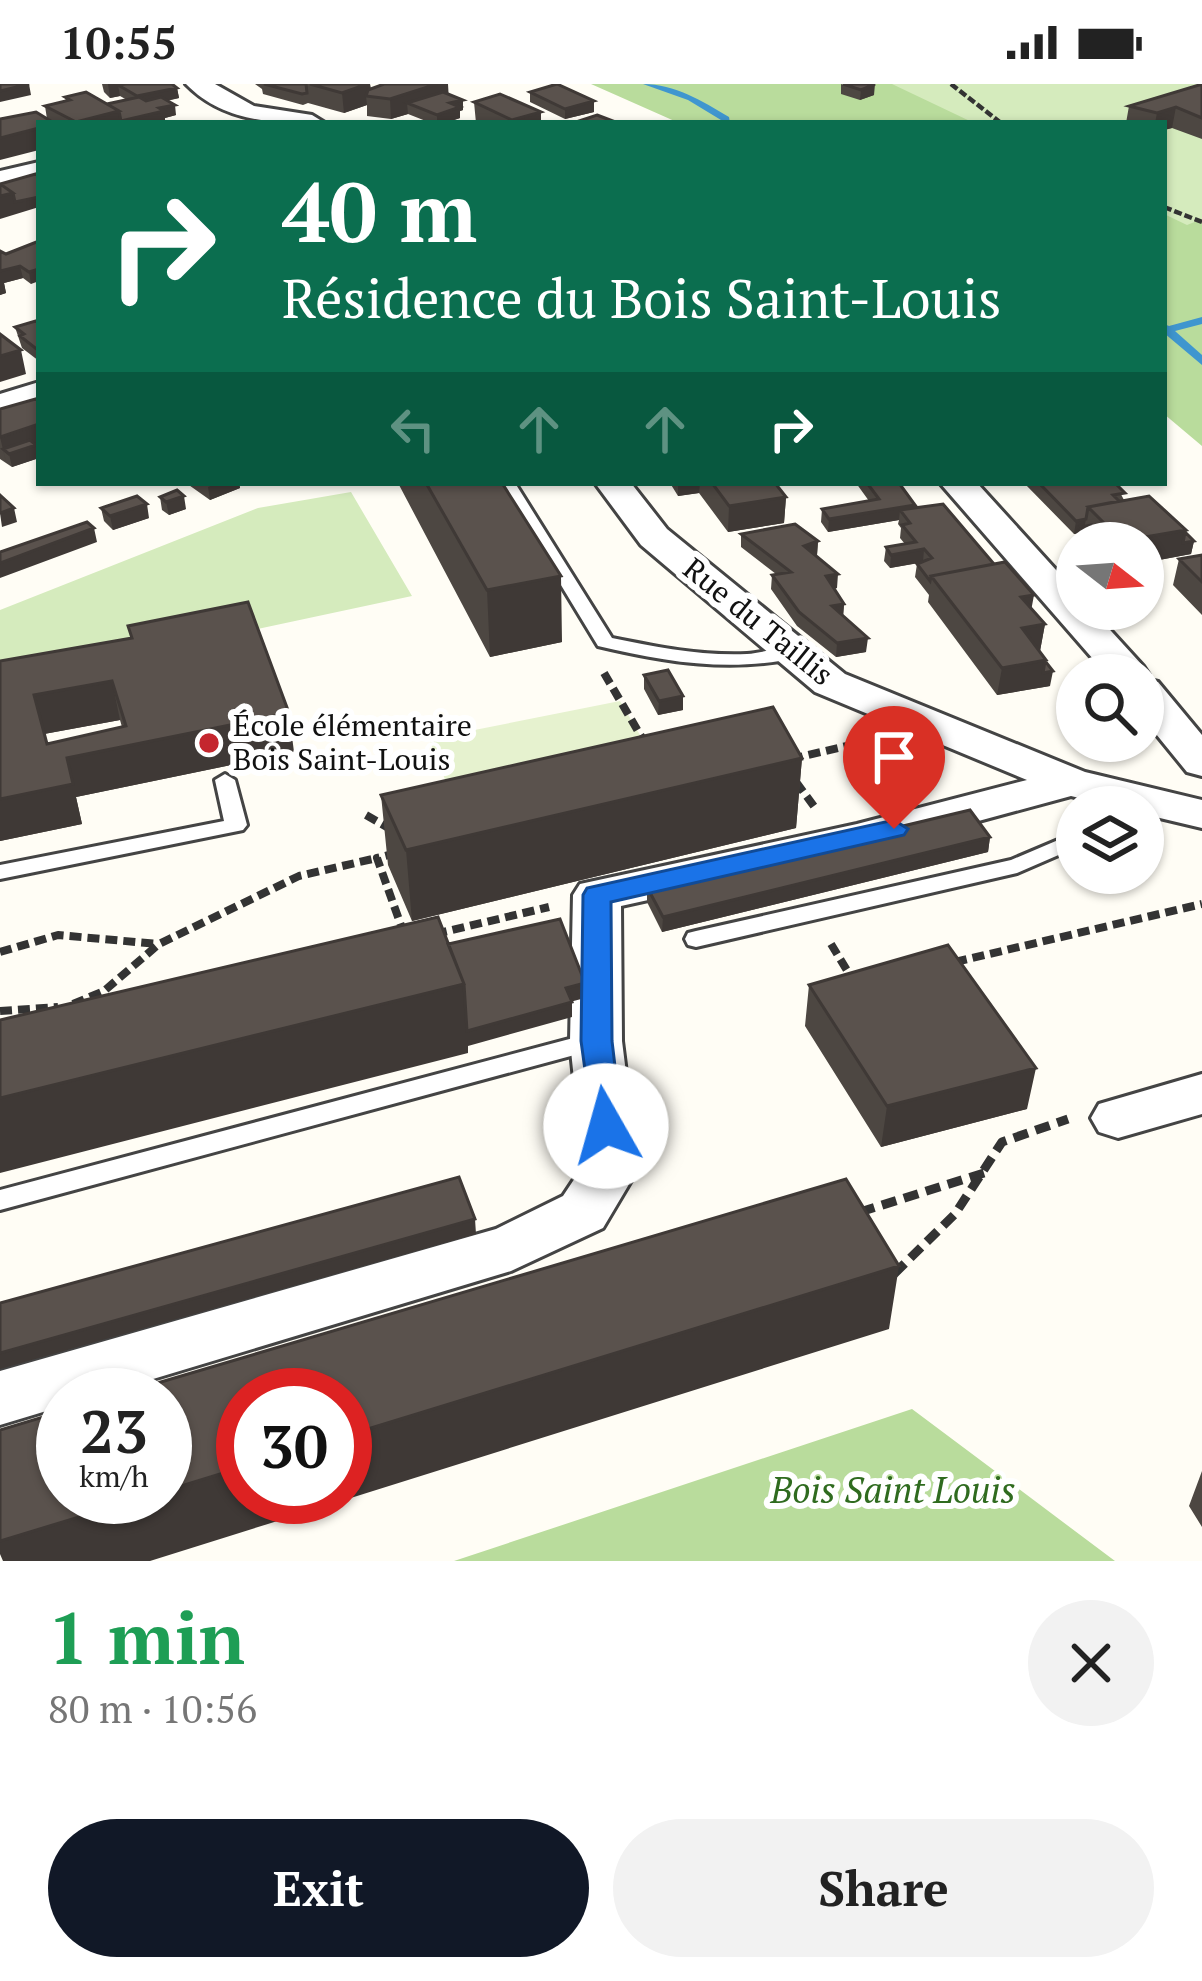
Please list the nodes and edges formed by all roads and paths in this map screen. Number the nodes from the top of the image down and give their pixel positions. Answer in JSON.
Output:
{"nodes":[{"id":1,"x":198,"y":84,"type":"edge"},
{"id":2,"x":950,"y":84,"type":"edge"},
{"id":3,"x":247,"y":112,"type":"junction"},
{"id":4,"x":222,"y":120,"type":"edge"},
{"id":5,"x":294,"y":120,"type":"edge"},
{"id":6,"x":997,"y":120,"type":"edge"},
{"id":7,"x":36,"y":171,"type":"edge"},
{"id":8,"x":0,"y":179,"type":"edge"},
{"id":9,"x":1167,"y":208,"type":"edge"},
{"id":10,"x":1202,"y":221,"type":"edge"},
{"id":11,"x":36,"y":393,"type":"edge"},
{"id":12,"x":0,"y":405,"type":"edge"},
{"id":13,"x":509,"y":486,"type":"edge"},
{"id":14,"x":615,"y":486,"type":"edge"},
{"id":15,"x":961,"y":486,"type":"edge"},
{"id":16,"x":605,"y":642,"type":"junction"},
{"id":17,"x":793,"y":653,"type":"junction"},
{"id":18,"x":1110,"y":654,"type":"edge"},
{"id":19,"x":1164,"y":717,"type":"edge"},
{"id":20,"x":934,"y":725,"type":"junction"},
{"id":21,"x":650,"y":752,"type":"edge"},
{"id":22,"x":780,"y":762,"type":"edge"},
{"id":23,"x":1202,"y":763,"type":"edge"},
{"id":24,"x":225,"y":780,"type":"dead end"},
{"id":25,"x":1071,"y":782,"type":"junction"},
{"id":26,"x":1084,"y":786,"type":"edge"},
{"id":27,"x":1164,"y":808,"type":"edge"},
{"id":28,"x":366,"y":814,"type":"dead end"},
{"id":29,"x":1202,"y":814,"type":"edge"},
{"id":30,"x":402,"y":836,"type":"edge"},
{"id":31,"x":419,"y":846,"type":"edge"},
{"id":32,"x":1056,"y":848,"type":"edge"},
{"id":33,"x":376,"y":858,"type":"junction"},
{"id":34,"x":0,"y":872,"type":"edge"},
{"id":35,"x":597,"y":895,"type":"junction"},
{"id":36,"x":1202,"y":904,"type":"edge"},
{"id":37,"x":429,"y":935,"type":"edge"},
{"id":38,"x":696,"y":938,"type":"dead end"},
{"id":39,"x":407,"y":940,"type":"edge"},
{"id":40,"x":159,"y":944,"type":"junction"},
{"id":41,"x":0,"y":952,"type":"edge"},
{"id":42,"x":936,"y":967,"type":"edge"},
{"id":43,"x":45,"y":1008,"type":"junction"},
{"id":44,"x":0,"y":1011,"type":"edge"},
{"id":45,"x":50,"y":1028,"type":"edge"},
{"id":46,"x":596,"y":1041,"type":"junction"},
{"id":47,"x":1202,"y":1094,"type":"edge"},
{"id":48,"x":1093,"y":1118,"type":"joint"},
{"id":49,"x":984,"y":1173,"type":"junction"},
{"id":50,"x":0,"y":1200,"type":"edge"},
{"id":51,"x":850,"y":1215,"type":"edge"},
{"id":52,"x":878,"y":1286,"type":"edge"},
{"id":53,"x":0,"y":1398,"type":"edge"}],
"edges":[{"from":1,"to":3,"type":"street"},
{"from":2,"to":6,"type":"path"},
{"from":3,"to":4,"type":"street"},
{"from":3,"to":5,"type":"street"},
{"from":7,"to":8,"type":"street"},
{"from":9,"to":10,"type":"path"},
{"from":11,"to":12,"type":"street"},
{"from":13,"to":16,"type":"lane"},
{"from":14,"to":17,"type":"street","name":"Rue du Taillis"},
{"from":15,"to":18,"type":"street"},
{"from":16,"to":17,"type":"lane"},
{"from":16,"to":21,"type":"path"},
{"from":17,"to":20,"type":"street","name":"Rue du Taillis"},
{"from":19,"to":23,"type":"street"},
{"from":20,"to":22,"type":"path"},
{"from":20,"to":25,"type":"street","name":"Rue du Taillis"},
{"from":24,"to":34,"type":"lane"},
{"from":25,"to":26,"type":"street","name":"Rue du Taillis"},
{"from":25,"to":35,"type":"street"},
{"from":27,"to":29,"type":"street","name":"Rue du Taillis"},
{"from":28,"to":30,"type":"path"},
{"from":31,"to":33,"type":"path"},
{"from":32,"to":38,"type":"lane"},
{"from":33,"to":39,"type":"path"},
{"from":33,"to":40,"type":"path"},
{"from":35,"to":37,"type":"path"},
{"from":35,"to":46,"type":"street"},
{"from":36,"to":42,"type":"path"},
{"from":40,"to":41,"type":"path"},
{"from":40,"to":43,"type":"path"},
{"from":43,"to":44,"type":"path"},
{"from":43,"to":45,"type":"path"},
{"from":46,"to":50,"type":"lane"},
{"from":46,"to":53,"type":"street"},
{"from":47,"to":48,"type":"street"},
{"from":48,"to":49,"type":"path"},
{"from":49,"to":51,"type":"path"},
{"from":49,"to":52,"type":"path"}]}
